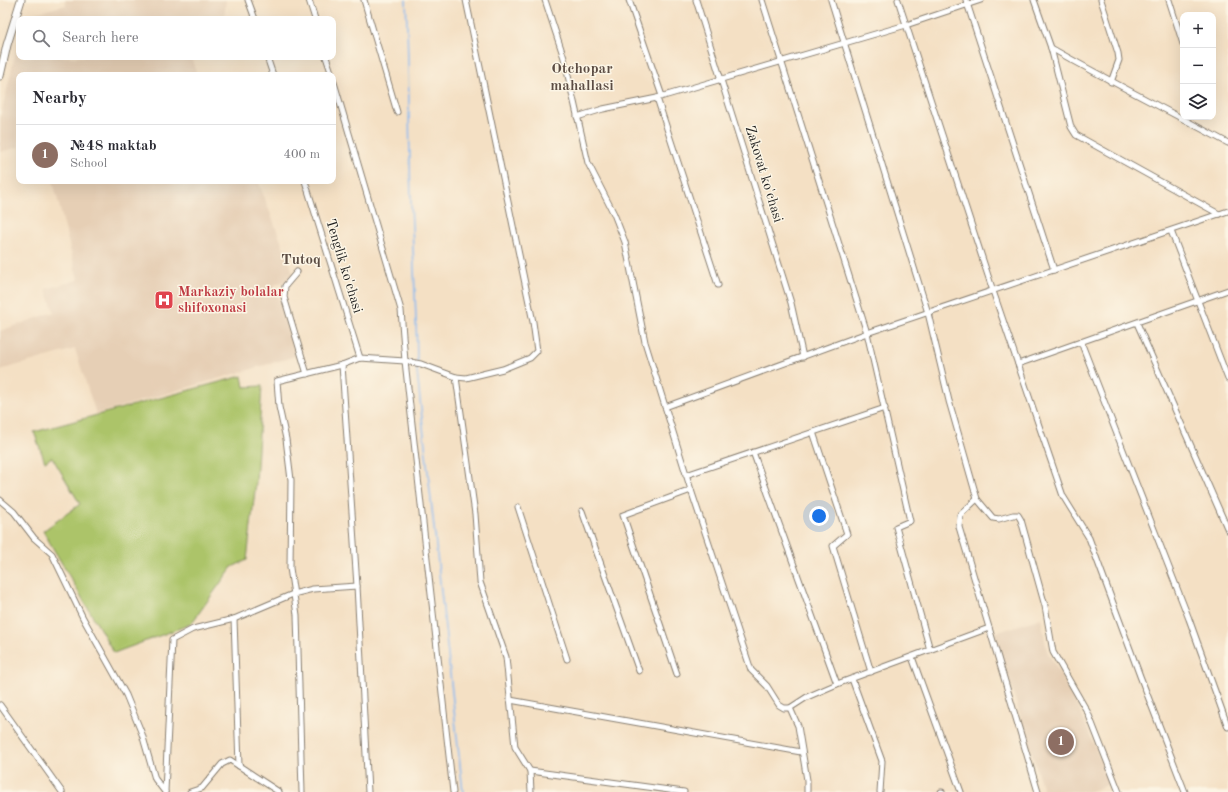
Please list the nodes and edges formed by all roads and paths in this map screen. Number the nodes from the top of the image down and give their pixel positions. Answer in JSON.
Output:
{"nodes":[{"id":1,"x":21,"y":0,"type":"edge"},
{"id":2,"x":248,"y":0,"type":"edge"},
{"id":3,"x":309,"y":0,"type":"edge"},
{"id":4,"x":364,"y":0,"type":"edge"},
{"id":5,"x":466,"y":0,"type":"edge"},
{"id":6,"x":545,"y":0,"type":"edge"},
{"id":7,"x":629,"y":0,"type":"edge"},
{"id":8,"x":696,"y":0,"type":"edge"},
{"id":9,"x":762,"y":0,"type":"edge"},
{"id":10,"x":830,"y":0,"type":"edge"},
{"id":11,"x":898,"y":0,"type":"edge"},
{"id":12,"x":981,"y":0,"type":"edge"},
{"id":13,"x":1034,"y":0,"type":"edge"},
{"id":14,"x":1101,"y":0,"type":"edge"},
{"id":15,"x":1169,"y":0,"type":"edge"},
{"id":16,"x":967,"y":2,"type":"edge"},
{"id":17,"x":254,"y":16,"type":"edge"},
{"id":18,"x":314,"y":16,"type":"edge"},
{"id":19,"x":906,"y":25,"type":"junction"},
{"id":20,"x":1180,"y":35,"type":"edge"},
{"id":21,"x":843,"y":43,"type":"junction"},
{"id":22,"x":3,"y":45,"type":"edge"},
{"id":23,"x":1051,"y":48,"type":"junction"},
{"id":24,"x":268,"y":60,"type":"edge"},
{"id":25,"x":327,"y":60,"type":"edge"},
{"id":26,"x":780,"y":62,"type":"junction"},
{"id":27,"x":272,"y":72,"type":"edge"},
{"id":28,"x":331,"y":72,"type":"edge"},
{"id":29,"x":0,"y":76,"type":"edge"},
{"id":30,"x":721,"y":78,"type":"junction"},
{"id":31,"x":1110,"y":82,"type":"junction"},
{"id":32,"x":336,"y":89,"type":"edge"},
{"id":33,"x":660,"y":97,"type":"junction"},
{"id":34,"x":397,"y":112,"type":"dead end"},
{"id":35,"x":1180,"y":115,"type":"edge"},
{"id":36,"x":577,"y":117,"type":"junction"},
{"id":37,"x":1191,"y":120,"type":"edge"},
{"id":38,"x":1228,"y":144,"type":"edge"},
{"id":39,"x":306,"y":184,"type":"edge"},
{"id":40,"x":1228,"y":211,"type":"edge"},
{"id":41,"x":1219,"y":214,"type":"junction"},
{"id":42,"x":1171,"y":231,"type":"junction"},
{"id":43,"x":1054,"y":270,"type":"junction"},
{"id":44,"x":297,"y":272,"type":"dead end"},
{"id":45,"x":718,"y":285,"type":"dead end"},
{"id":46,"x":1228,"y":290,"type":"edge"},
{"id":47,"x":993,"y":291,"type":"junction"},
{"id":48,"x":1197,"y":301,"type":"junction"},
{"id":49,"x":928,"y":313,"type":"junction"},
{"id":50,"x":1137,"y":323,"type":"junction"},
{"id":51,"x":867,"y":333,"type":"junction"},
{"id":52,"x":1081,"y":342,"type":"junction"},
{"id":53,"x":803,"y":357,"type":"junction"},
{"id":54,"x":360,"y":358,"type":"junction"},
{"id":55,"x":407,"y":362,"type":"junction"},
{"id":56,"x":1018,"y":364,"type":"junction"},
{"id":57,"x":342,"y":365,"type":"junction"},
{"id":58,"x":307,"y":374,"type":"junction"},
{"id":59,"x":456,"y":377,"type":"junction"},
{"id":60,"x":1228,"y":379,"type":"edge"},
{"id":61,"x":665,"y":408,"type":"junction"},
{"id":62,"x":885,"y":408,"type":"junction"},
{"id":63,"x":813,"y":432,"type":"junction"},
{"id":64,"x":753,"y":452,"type":"junction"},
{"id":65,"x":686,"y":475,"type":"junction"},
{"id":66,"x":691,"y":490,"type":"junction"},
{"id":67,"x":977,"y":499,"type":"junction"},
{"id":68,"x":0,"y":500,"type":"edge"},
{"id":69,"x":518,"y":507,"type":"dead end"},
{"id":70,"x":582,"y":511,"type":"dead end"},
{"id":71,"x":1228,"y":530,"type":"edge"},
{"id":72,"x":357,"y":586,"type":"junction"},
{"id":73,"x":293,"y":594,"type":"junction"},
{"id":74,"x":234,"y":619,"type":"junction"},
{"id":75,"x":989,"y":628,"type":"junction"},
{"id":76,"x":930,"y":650,"type":"junction"},
{"id":77,"x":912,"y":657,"type":"junction"},
{"id":78,"x":567,"y":659,"type":"dead end"},
{"id":79,"x":639,"y":671,"type":"dead end"},
{"id":80,"x":871,"y":672,"type":"junction"},
{"id":81,"x":677,"y":674,"type":"dead end"},
{"id":82,"x":852,"y":679,"type":"junction"},
{"id":83,"x":837,"y":684,"type":"junction"},
{"id":84,"x":510,"y":700,"type":"junction"},
{"id":85,"x":0,"y":705,"type":"edge"},
{"id":86,"x":790,"y":708,"type":"junction"},
{"id":87,"x":1228,"y":727,"type":"edge"},
{"id":88,"x":801,"y":752,"type":"junction"},
{"id":89,"x":239,"y":766,"type":"junction"},
{"id":90,"x":530,"y":771,"type":"junction"},
{"id":91,"x":62,"y":792,"type":"edge"},
{"id":92,"x":165,"y":792,"type":"edge"},
{"id":93,"x":190,"y":792,"type":"edge"},
{"id":94,"x":279,"y":792,"type":"edge"},
{"id":95,"x":302,"y":792,"type":"edge"},
{"id":96,"x":368,"y":792,"type":"edge"},
{"id":97,"x":452,"y":792,"type":"edge"},
{"id":98,"x":531,"y":792,"type":"edge"},
{"id":99,"x":684,"y":792,"type":"edge"},
{"id":100,"x":807,"y":792,"type":"edge"},
{"id":101,"x":880,"y":792,"type":"edge"},
{"id":102,"x":961,"y":792,"type":"edge"},
{"id":103,"x":1038,"y":792,"type":"edge"},
{"id":104,"x":1119,"y":792,"type":"edge"},
{"id":105,"x":1185,"y":792,"type":"edge"}],
"edges":[{"from":1,"to":22,"type":"street"},
{"from":2,"to":17,"type":"street"},
{"from":3,"to":18,"type":"street"},
{"from":4,"to":34,"type":"street"},
{"from":5,"to":59,"type":"street"},
{"from":6,"to":36,"type":"street"},
{"from":7,"to":33,"type":"street"},
{"from":8,"to":30,"type":"street","name":"Zakovat ko'chasi"},
{"from":9,"to":26,"type":"street"},
{"from":10,"to":21,"type":"street"},
{"from":11,"to":19,"type":"street"},
{"from":12,"to":16,"type":"street"},
{"from":13,"to":23,"type":"street"},
{"from":14,"to":31,"type":"street"},
{"from":15,"to":20,"type":"street"},
{"from":16,"to":19,"type":"street"},
{"from":16,"to":43,"type":"street"},
{"from":19,"to":21,"type":"street"},
{"from":19,"to":47,"type":"street"},
{"from":21,"to":26,"type":"street"},
{"from":21,"to":49,"type":"street"},
{"from":22,"to":29,"type":"street"},
{"from":23,"to":31,"type":"street"},
{"from":23,"to":41,"type":"street"},
{"from":24,"to":27,"type":"street"},
{"from":25,"to":28,"type":"street"},
{"from":26,"to":30,"type":"street"},
{"from":26,"to":51,"type":"street"},
{"from":30,"to":33,"type":"street"},
{"from":30,"to":53,"type":"street","name":"Zakovat ko'chasi"},
{"from":31,"to":35,"type":"street"},
{"from":32,"to":55,"type":"street"},
{"from":33,"to":36,"type":"street"},
{"from":33,"to":45,"type":"street"},
{"from":36,"to":61,"type":"street"},
{"from":37,"to":38,"type":"street"},
{"from":39,"to":54,"type":"street","name":"Tenglik ko'chasi"},
{"from":40,"to":41,"type":"street"},
{"from":41,"to":42,"type":"street"},
{"from":42,"to":43,"type":"street"},
{"from":42,"to":48,"type":"street"},
{"from":43,"to":47,"type":"street"},
{"from":44,"to":58,"type":"street"},
{"from":46,"to":48,"type":"street"},
{"from":47,"to":49,"type":"street"},
{"from":47,"to":56,"type":"street"},
{"from":48,"to":50,"type":"street"},
{"from":48,"to":60,"type":"street"},
{"from":49,"to":51,"type":"street"},
{"from":49,"to":67,"type":"street"},
{"from":50,"to":52,"type":"street"},
{"from":50,"to":71,"type":"street"},
{"from":51,"to":53,"type":"street"},
{"from":51,"to":62,"type":"street"},
{"from":52,"to":56,"type":"street"},
{"from":52,"to":87,"type":"street"},
{"from":53,"to":61,"type":"street"},
{"from":54,"to":55,"type":"street"},
{"from":54,"to":57,"type":"street"},
{"from":55,"to":59,"type":"street"},
{"from":55,"to":97,"type":"street"},
{"from":56,"to":105,"type":"street"},
{"from":57,"to":58,"type":"street"},
{"from":57,"to":72,"type":"street"},
{"from":58,"to":73,"type":"street"},
{"from":59,"to":84,"type":"street"},
{"from":61,"to":65,"type":"street"},
{"from":62,"to":63,"type":"street"},
{"from":62,"to":76,"type":"street"},
{"from":63,"to":64,"type":"street"},
{"from":63,"to":80,"type":"street"},
{"from":64,"to":65,"type":"street"},
{"from":64,"to":83,"type":"street"},
{"from":65,"to":66,"type":"street"},
{"from":66,"to":81,"type":"street"},
{"from":66,"to":86,"type":"street"},
{"from":67,"to":75,"type":"street"},
{"from":67,"to":104,"type":"street"},
{"from":68,"to":92,"type":"street"},
{"from":69,"to":78,"type":"street"},
{"from":70,"to":79,"type":"street"},
{"from":72,"to":73,"type":"street"},
{"from":72,"to":96,"type":"street"},
{"from":73,"to":74,"type":"street"},
{"from":73,"to":95,"type":"street"},
{"from":74,"to":89,"type":"street"},
{"from":74,"to":92,"type":"street"},
{"from":75,"to":76,"type":"street"},
{"from":75,"to":103,"type":"street"},
{"from":76,"to":77,"type":"street"},
{"from":77,"to":80,"type":"street"},
{"from":77,"to":102,"type":"street"},
{"from":80,"to":82,"type":"street"},
{"from":82,"to":83,"type":"street"},
{"from":82,"to":101,"type":"street"},
{"from":83,"to":86,"type":"street"},
{"from":84,"to":88,"type":"street"},
{"from":84,"to":90,"type":"street"},
{"from":85,"to":91,"type":"street"},
{"from":86,"to":88,"type":"street"},
{"from":88,"to":100,"type":"street"},
{"from":89,"to":93,"type":"street"},
{"from":89,"to":94,"type":"street"},
{"from":90,"to":98,"type":"street"},
{"from":90,"to":99,"type":"street"}]}
